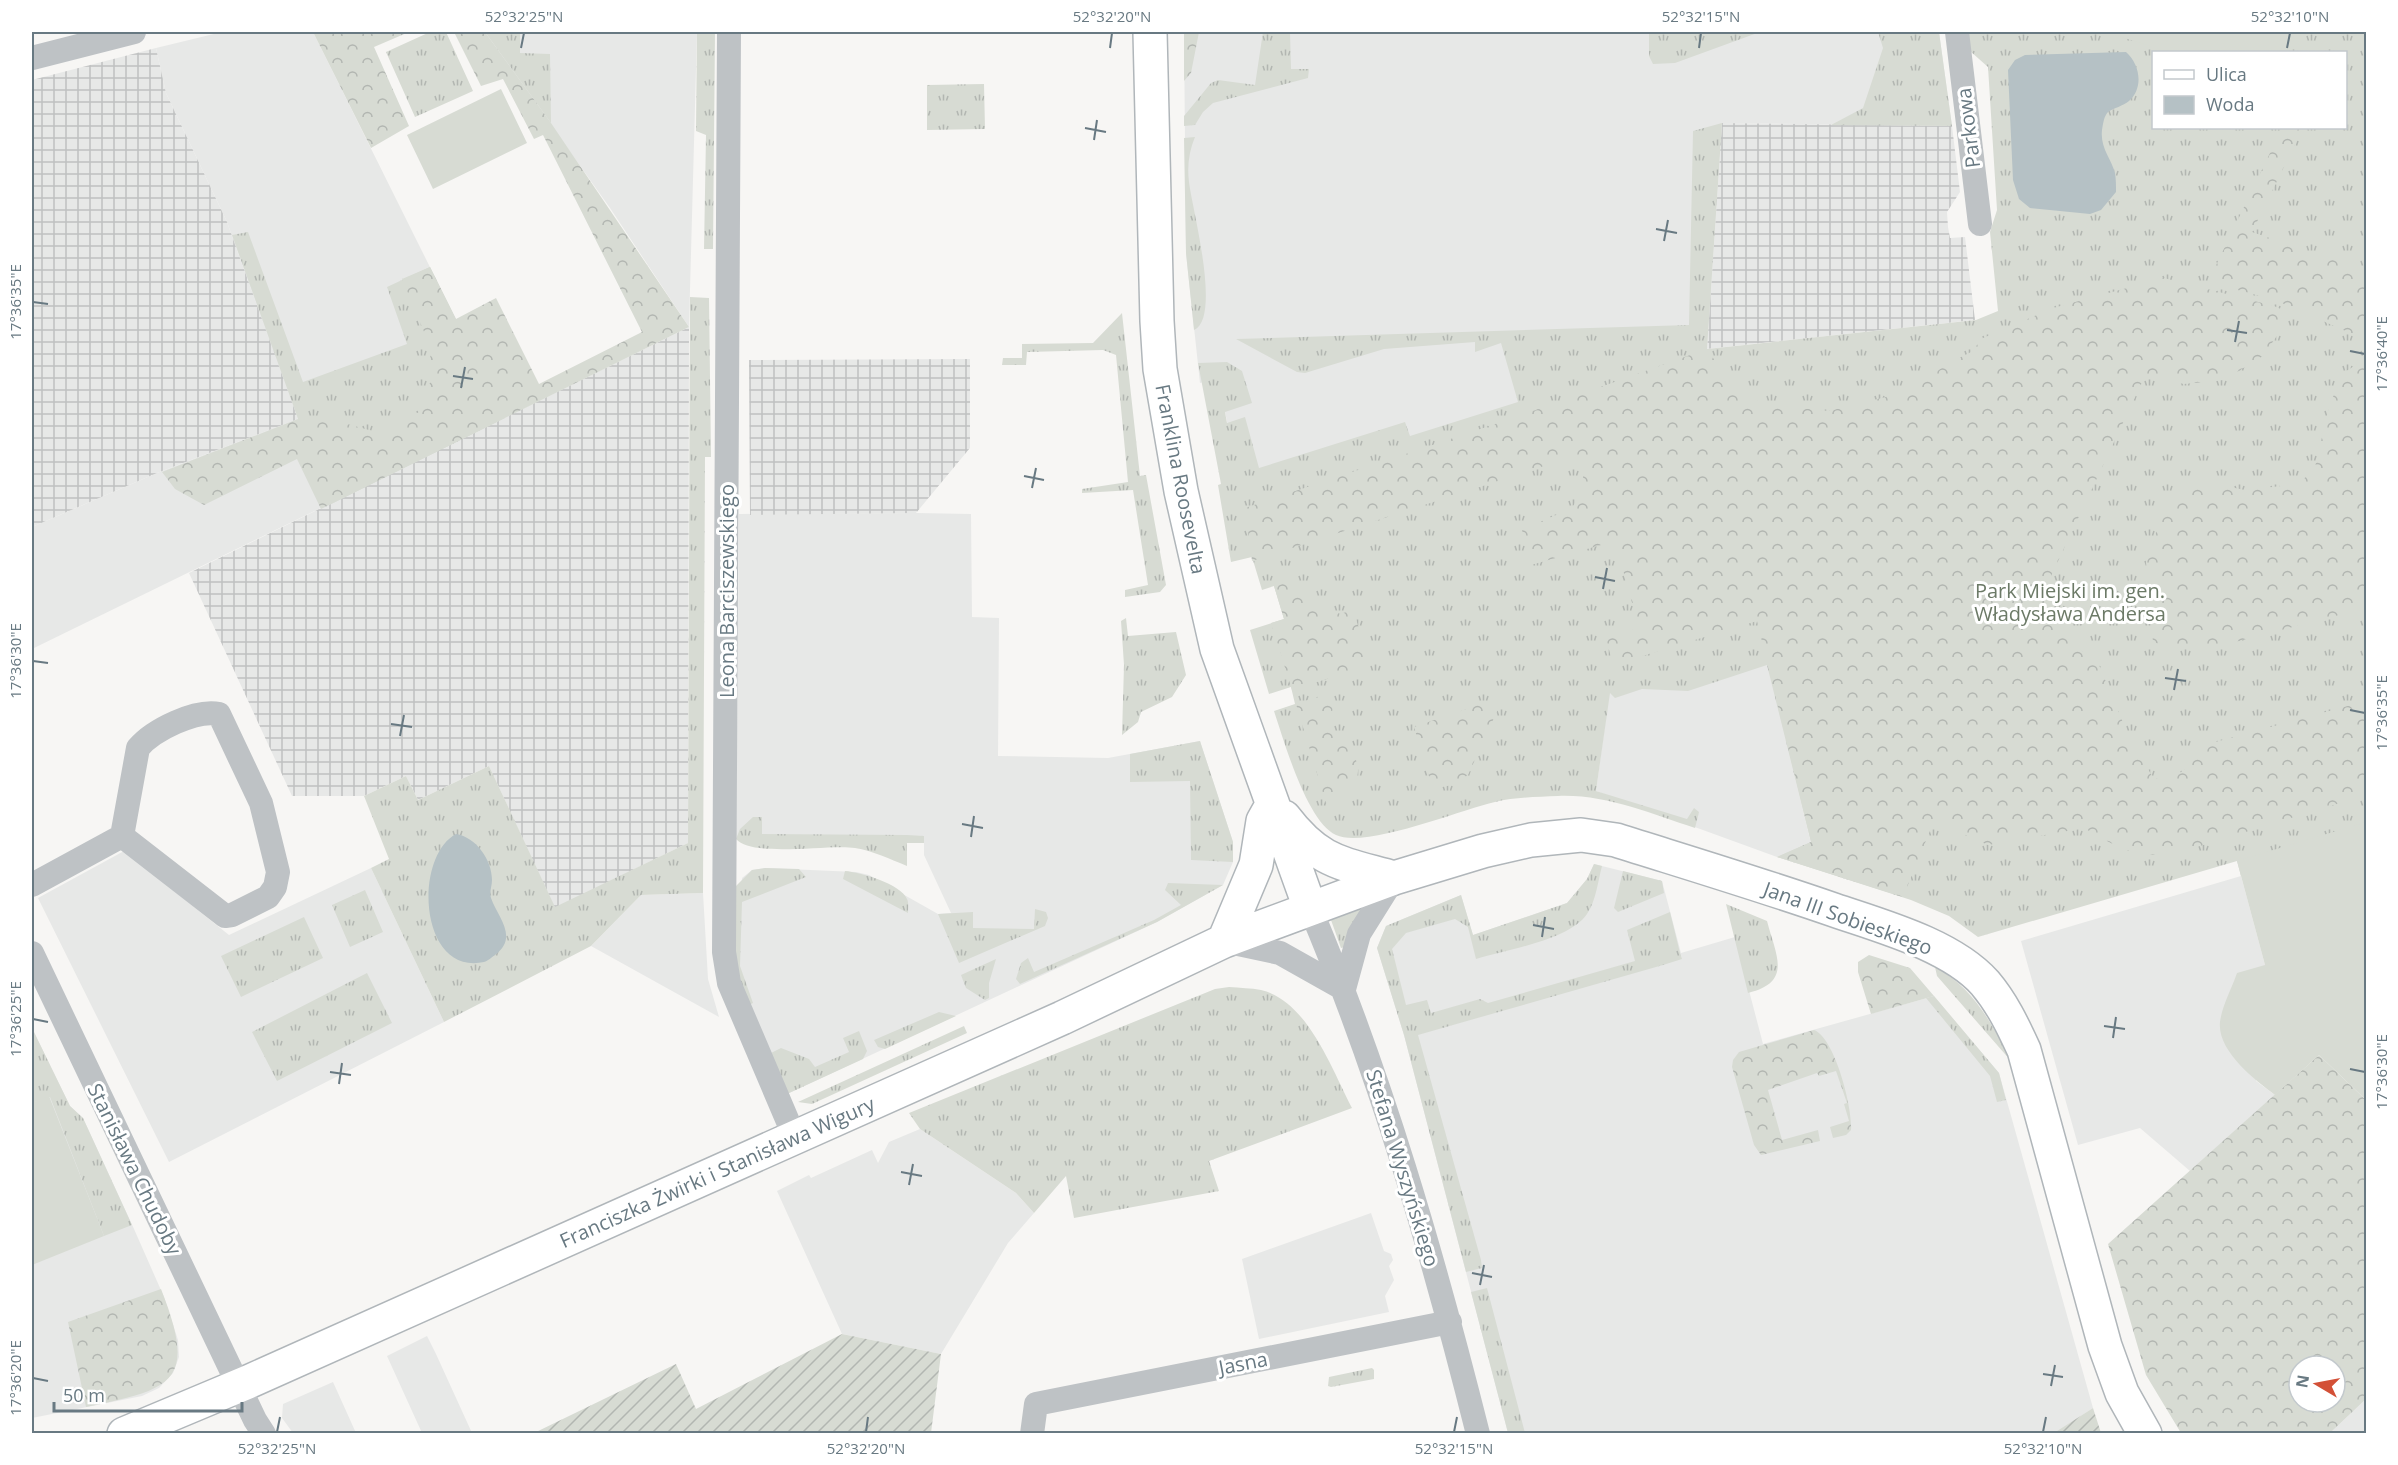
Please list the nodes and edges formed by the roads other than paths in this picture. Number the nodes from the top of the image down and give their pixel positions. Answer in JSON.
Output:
{"nodes":[{"id":1,"x":134,"y":32,"type":"edge"},
{"id":2,"x":729,"y":32,"type":"edge"},
{"id":3,"x":1150,"y":32,"type":"edge"},
{"id":4,"x":1957,"y":32,"type":"edge"},
{"id":5,"x":32,"y":58,"type":"edge"},
{"id":6,"x":1980,"y":224,"type":"dead end"},
{"id":7,"x":1272,"y":806,"type":"junction"},
{"id":8,"x":122,"y":836,"type":"junction"},
{"id":9,"x":1394,"y":878,"type":"junction"},
{"id":10,"x":32,"y":885,"type":"edge"},
{"id":11,"x":1310,"y":908,"type":"junction"},
{"id":12,"x":1224,"y":941,"type":"junction"},
{"id":13,"x":32,"y":953,"type":"edge"},
{"id":14,"x":1344,"y":989,"type":"junction"},
{"id":15,"x":795,"y":1138,"type":"junction"},
{"id":16,"x":1450,"y":1322,"type":"junction"},
{"id":17,"x":239,"y":1386,"type":"junction"},
{"id":18,"x":124,"y":1434,"type":"edge"},
{"id":19,"x":264,"y":1434,"type":"edge"},
{"id":20,"x":1032,"y":1434,"type":"edge"},
{"id":21,"x":1478,"y":1434,"type":"edge"},
{"id":22,"x":2145,"y":1434,"type":"edge"}],
"edges":[{"from":1,"to":5,"type":"street"},
{"from":2,"to":15,"type":"street","name":"Leona Barciszewskiego"},
{"from":3,"to":7,"type":"street","name":"Franklina Roosevelta"},
{"from":4,"to":6,"type":"street","name":"Parkowa"},
{"from":7,"to":9,"type":"street"},
{"from":7,"to":11,"type":"street","name":"Franklina Roosevelta"},
{"from":7,"to":12,"type":"street"},
{"from":8,"to":8,"type":"street"},
{"from":8,"to":10,"type":"street"},
{"from":9,"to":11,"type":"street","name":"Jana III Sobieskiego"},
{"from":9,"to":14,"type":"street"},
{"from":9,"to":22,"type":"street","name":"Jana III Sobieskiego"},
{"from":11,"to":12,"type":"street","name":"Franciszka Żwirki i Stanisława Wigury"},
{"from":11,"to":14,"type":"street","name":"Stefana Wyszyńskiego"},
{"from":12,"to":14,"type":"street"},
{"from":12,"to":15,"type":"street","name":"Franciszka Żwirki i Stanisława Wigury"},
{"from":13,"to":17,"type":"street","name":"Stanisława Chudoby"},
{"from":14,"to":16,"type":"street","name":"Stefana Wyszyńskiego"},
{"from":15,"to":17,"type":"street","name":"Franciszka Żwirki i Stanisława Wigury"},
{"from":16,"to":20,"type":"street","name":"Jasna"},
{"from":16,"to":21,"type":"street","name":"Stefana Wyszyńskiego"},
{"from":17,"to":18,"type":"street","name":"Franciszka Żwirki i Stanisława Wigury"},
{"from":17,"to":19,"type":"street","name":"Stanisława Chudoby"}]}
